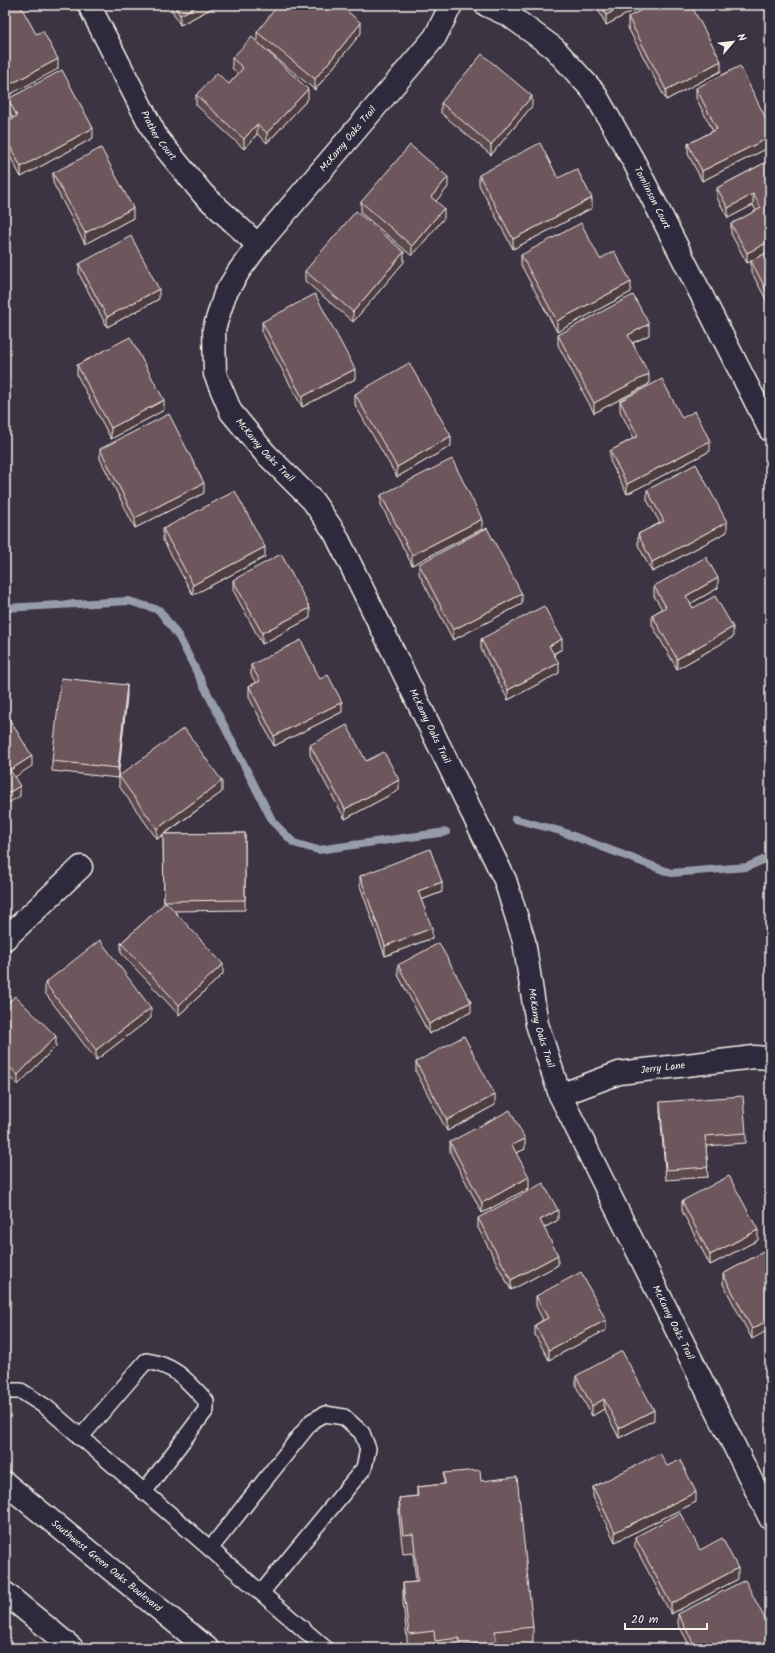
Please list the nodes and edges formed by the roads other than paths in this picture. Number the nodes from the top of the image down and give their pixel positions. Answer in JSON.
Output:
{"nodes":[{"id":1,"x":89,"y":5,"type":"edge"},
{"id":2,"x":451,"y":5,"type":"edge"},
{"id":3,"x":486,"y":5,"type":"edge"},
{"id":4,"x":258,"y":245,"type":"junction"},
{"id":5,"x":770,"y":430,"type":"edge"},
{"id":6,"x":81,"y":867,"type":"dead end"},
{"id":7,"x":5,"y":939,"type":"edge"},
{"id":8,"x":770,"y":1058,"type":"edge"},
{"id":9,"x":560,"y":1095,"type":"junction"},
{"id":10,"x":5,"y":1391,"type":"edge"},
{"id":11,"x":80,"y":1438,"type":"junction"},
{"id":12,"x":5,"y":1483,"type":"edge"},
{"id":13,"x":144,"y":1492,"type":"junction"},
{"id":14,"x":770,"y":1518,"type":"edge"},
{"id":15,"x":210,"y":1549,"type":"junction"},
{"id":16,"x":5,"y":1593,"type":"edge"},
{"id":17,"x":261,"y":1593,"type":"junction"},
{"id":18,"x":72,"y":1648,"type":"edge"},
{"id":19,"x":208,"y":1648,"type":"edge"},
{"id":20,"x":325,"y":1648,"type":"edge"}],
"edges":[{"from":1,"to":4,"type":"street","name":"Prather Court"},
{"from":2,"to":4,"type":"street","name":"McKamy Oaks Trail"},
{"from":3,"to":5,"type":"street","name":"Tomlinson Court"},
{"from":4,"to":9,"type":"street","name":"McKamy Oaks Trail"},
{"from":6,"to":7,"type":"street"},
{"from":8,"to":9,"type":"street","name":"Jerry Lane"},
{"from":9,"to":14,"type":"street","name":"McKamy Oaks Trail"},
{"from":10,"to":11,"type":"lane"},
{"from":11,"to":13,"type":"lane"},
{"from":11,"to":13,"type":"lane"},
{"from":12,"to":19,"type":"street","name":"Southwest Green Oaks Boulevard"},
{"from":13,"to":15,"type":"lane"},
{"from":15,"to":17,"type":"lane"},
{"from":15,"to":17,"type":"lane"},
{"from":16,"to":18,"type":"street"},
{"from":17,"to":20,"type":"lane"}]}
